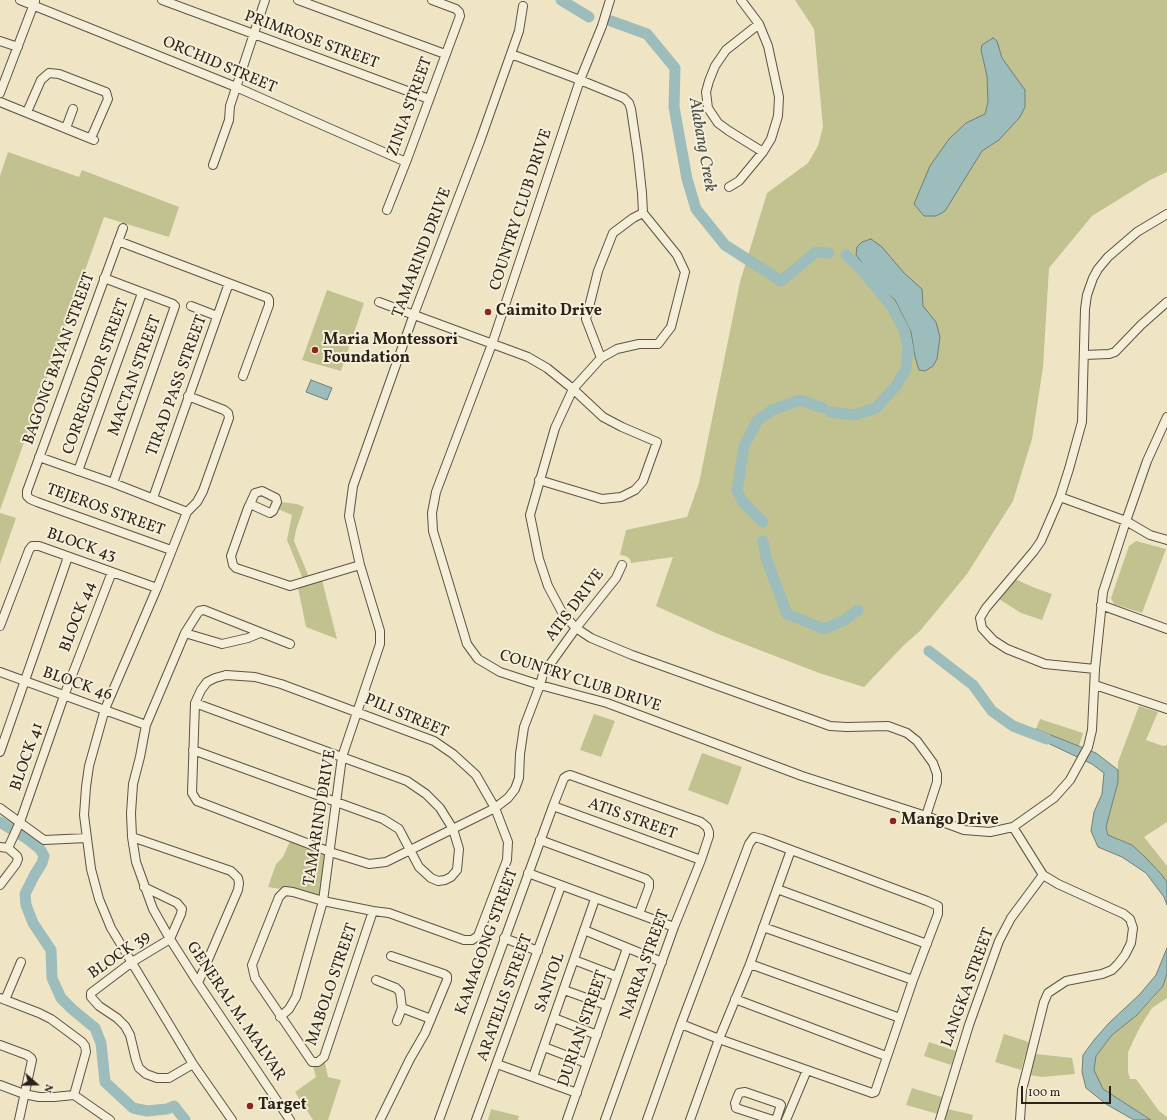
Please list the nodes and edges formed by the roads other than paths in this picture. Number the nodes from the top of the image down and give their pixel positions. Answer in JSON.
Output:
{"nodes":[{"id":1,"x":20,"y":0,"type":"edge"},
{"id":2,"x":162,"y":0,"type":"edge"},
{"id":3,"x":265,"y":0,"type":"edge"},
{"id":4,"x":298,"y":0,"type":"edge"},
{"id":5,"x":432,"y":0,"type":"edge"},
{"id":6,"x":610,"y":0,"type":"edge"},
{"id":7,"x":741,"y":0,"type":"edge"},
{"id":8,"x":35,"y":3,"type":"edge"},
{"id":9,"x":523,"y":6,"type":"dead end"},
{"id":10,"x":759,"y":24,"type":"junction"},
{"id":11,"x":254,"y":34,"type":"junction"},
{"id":12,"x":0,"y":41,"type":"edge"},
{"id":13,"x":18,"y":47,"type":"junction"},
{"id":14,"x":445,"y":54,"type":"junction"},
{"id":15,"x":511,"y":54,"type":"junction"},
{"id":16,"x":580,"y":80,"type":"junction"},
{"id":17,"x":236,"y":87,"type":"junction"},
{"id":18,"x":0,"y":93,"type":"edge"},
{"id":19,"x":429,"y":99,"type":"junction"},
{"id":20,"x":0,"y":102,"type":"edge"},
{"id":21,"x":73,"y":109,"type":"dead end"},
{"id":22,"x":27,"y":112,"type":"junction"},
{"id":23,"x":66,"y":128,"type":"junction"},
{"id":24,"x":763,"y":152,"type":"junction"},
{"id":25,"x":406,"y":162,"type":"junction"},
{"id":26,"x":213,"y":165,"type":"dead end"},
{"id":27,"x":729,"y":187,"type":"dead end"},
{"id":28,"x":387,"y":210,"type":"dead end"},
{"id":29,"x":643,"y":213,"type":"junction"},
{"id":30,"x":1167,"y":214,"type":"edge"},
{"id":31,"x":123,"y":228,"type":"dead end"},
{"id":32,"x":118,"y":241,"type":"junction"},
{"id":33,"x":104,"y":278,"type":"junction"},
{"id":34,"x":229,"y":283,"type":"junction"},
{"id":35,"x":142,"y":293,"type":"junction"},
{"id":36,"x":379,"y":302,"type":"dead end"},
{"id":37,"x":1167,"y":302,"type":"edge"},
{"id":38,"x":191,"y":306,"type":"dead end"},
{"id":39,"x":414,"y":314,"type":"junction"},
{"id":40,"x":217,"y":316,"type":"junction"},
{"id":41,"x":492,"y":344,"type":"junction"},
{"id":42,"x":1084,"y":355,"type":"junction"},
{"id":43,"x":601,"y":358,"type":"junction"},
{"id":44,"x":243,"y":376,"type":"dead end"},
{"id":45,"x":573,"y":389,"type":"junction"},
{"id":46,"x":188,"y":396,"type":"junction"},
{"id":47,"x":1167,"y":417,"type":"edge"},
{"id":48,"x":39,"y":457,"type":"junction"},
{"id":49,"x":78,"y":471,"type":"junction"},
{"id":50,"x":539,"y":480,"type":"junction"},
{"id":51,"x":113,"y":483,"type":"junction"},
{"id":52,"x":1060,"y":497,"type":"junction"},
{"id":53,"x":153,"y":498,"type":"junction"},
{"id":54,"x":30,"y":499,"type":"joint"},
{"id":55,"x":250,"y":504,"type":"dead end"},
{"id":56,"x":187,"y":512,"type":"junction"},
{"id":57,"x":1126,"y":521,"type":"junction"},
{"id":58,"x":1167,"y":540,"type":"edge"},
{"id":59,"x":171,"y":550,"type":"junction"},
{"id":60,"x":68,"y":557,"type":"junction"},
{"id":61,"x":622,"y":565,"type":"dead end"},
{"id":62,"x":360,"y":566,"type":"junction"},
{"id":63,"x":112,"y":572,"type":"junction"},
{"id":64,"x":157,"y":588,"type":"junction"},
{"id":65,"x":1101,"y":606,"type":"junction"},
{"id":66,"x":0,"y":626,"type":"edge"},
{"id":67,"x":576,"y":628,"type":"junction"},
{"id":68,"x":1167,"y":629,"type":"edge"},
{"id":69,"x":185,"y":633,"type":"junction"},
{"id":70,"x":260,"y":633,"type":"junction"},
{"id":71,"x":290,"y":644,"type":"dead end"},
{"id":72,"x":1095,"y":669,"type":"junction"},
{"id":73,"x":0,"y":672,"type":"edge"},
{"id":74,"x":25,"y":682,"type":"junction"},
{"id":75,"x":540,"y":685,"type":"junction"},
{"id":76,"x":1095,"y":685,"type":"junction"},
{"id":77,"x":64,"y":696,"type":"junction"},
{"id":78,"x":195,"y":703,"type":"junction"},
{"id":79,"x":105,"y":709,"type":"junction"},
{"id":80,"x":1167,"y":709,"type":"edge"},
{"id":81,"x":357,"y":711,"type":"junction"},
{"id":82,"x":146,"y":724,"type":"junction"},
{"id":83,"x":193,"y":750,"type":"junction"},
{"id":84,"x":0,"y":752,"type":"edge"},
{"id":85,"x":342,"y":757,"type":"junction"},
{"id":86,"x":337,"y":803,"type":"junction"},
{"id":87,"x":553,"y":806,"type":"junction"},
{"id":88,"x":0,"y":808,"type":"edge"},
{"id":89,"x":495,"y":808,"type":"junction"},
{"id":90,"x":926,"y":816,"type":"junction"},
{"id":91,"x":701,"y":822,"type":"joint"},
{"id":92,"x":1013,"y":827,"type":"junction"},
{"id":93,"x":17,"y":829,"type":"junction"},
{"id":94,"x":453,"y":829,"type":"junction"},
{"id":95,"x":132,"y":837,"type":"junction"},
{"id":96,"x":87,"y":838,"type":"junction"},
{"id":97,"x":540,"y":840,"type":"junction"},
{"id":98,"x":4,"y":847,"type":"edge"},
{"id":99,"x":411,"y":850,"type":"junction"},
{"id":100,"x":790,"y":850,"type":"junction"},
{"id":101,"x":330,"y":852,"type":"junction"},
{"id":102,"x":701,"y":860,"type":"junction"},
{"id":103,"x":528,"y":873,"type":"junction"},
{"id":104,"x":1043,"y":875,"type":"junction"},
{"id":105,"x":0,"y":885,"type":"edge"},
{"id":106,"x":562,"y":886,"type":"junction"},
{"id":107,"x":144,"y":887,"type":"junction"},
{"id":108,"x":777,"y":889,"type":"junction"},
{"id":109,"x":596,"y":898,"type":"junction"},
{"id":110,"x":323,"y":901,"type":"junction"},
{"id":111,"x":373,"y":911,"type":"junction"},
{"id":112,"x":639,"y":914,"type":"junction"},
{"id":113,"x":674,"y":927,"type":"junction"},
{"id":114,"x":763,"y":927,"type":"junction"},
{"id":115,"x":584,"y":930,"type":"junction"},
{"id":116,"x":504,"y":938,"type":"junction"},
{"id":117,"x":170,"y":939,"type":"junction"},
{"id":118,"x":927,"y":944,"type":"junction"},
{"id":119,"x":627,"y":948,"type":"junction"},
{"id":120,"x":538,"y":951,"type":"junction"},
{"id":121,"x":391,"y":956,"type":"dead end"},
{"id":122,"x":574,"y":960,"type":"junction"},
{"id":123,"x":21,"y":962,"type":"dead end"},
{"id":124,"x":132,"y":962,"type":"junction"},
{"id":125,"x":662,"y":962,"type":"junction"},
{"id":126,"x":750,"y":964,"type":"junction"},
{"id":127,"x":616,"y":976,"type":"junction"},
{"id":128,"x":376,"y":980,"type":"dead end"},
{"id":129,"x":912,"y":980,"type":"junction"},
{"id":130,"x":198,"y":983,"type":"junction"},
{"id":131,"x":564,"y":990,"type":"junction"},
{"id":132,"x":2,"y":999,"type":"edge"},
{"id":133,"x":735,"y":1000,"type":"junction"},
{"id":134,"x":606,"y":1005,"type":"junction"},
{"id":135,"x":402,"y":1008,"type":"junction"},
{"id":136,"x":280,"y":1017,"type":"junction"},
{"id":137,"x":554,"y":1018,"type":"junction"},
{"id":138,"x":900,"y":1018,"type":"junction"},
{"id":139,"x":431,"y":1019,"type":"junction"},
{"id":140,"x":397,"y":1021,"type":"dead end"},
{"id":141,"x":681,"y":1024,"type":"junction"},
{"id":142,"x":597,"y":1034,"type":"junction"},
{"id":143,"x":719,"y":1039,"type":"junction"},
{"id":144,"x":0,"y":1045,"type":"edge"},
{"id":145,"x":544,"y":1046,"type":"junction"},
{"id":146,"x":886,"y":1056,"type":"junction"},
{"id":147,"x":586,"y":1063,"type":"junction"},
{"id":148,"x":193,"y":1064,"type":"junction"},
{"id":149,"x":497,"y":1064,"type":"junction"},
{"id":150,"x":807,"y":1070,"type":"junction"},
{"id":151,"x":533,"y":1078,"type":"junction"},
{"id":152,"x":0,"y":1085,"type":"edge"},
{"id":153,"x":577,"y":1093,"type":"junction"},
{"id":154,"x":24,"y":1094,"type":"junction"},
{"id":155,"x":74,"y":1095,"type":"junction"},
{"id":156,"x":288,"y":1118,"type":"edge"},
{"id":157,"x":19,"y":1120,"type":"edge"},
{"id":158,"x":110,"y":1120,"type":"edge"},
{"id":159,"x":232,"y":1120,"type":"edge"},
{"id":160,"x":278,"y":1120,"type":"edge"},
{"id":161,"x":380,"y":1120,"type":"edge"},
{"id":162,"x":438,"y":1120,"type":"edge"},
{"id":163,"x":476,"y":1120,"type":"edge"},
{"id":164,"x":567,"y":1120,"type":"edge"},
{"id":165,"x":605,"y":1120,"type":"edge"},
{"id":166,"x":647,"y":1120,"type":"edge"},
{"id":167,"x":690,"y":1120,"type":"edge"},
{"id":168,"x":773,"y":1120,"type":"edge"},
{"id":169,"x":776,"y":1120,"type":"edge"},
{"id":170,"x":786,"y":1120,"type":"edge"},
{"id":171,"x":940,"y":1120,"type":"edge"},
{"id":172,"x":1020,"y":1120,"type":"edge"}],
"edges":[{"from":1,"to":8,"type":"street","name":"ORCHID STREET"},
{"from":2,"to":11,"type":"street","name":"PRIMROSE STREET"},
{"from":3,"to":11,"type":"street"},
{"from":4,"to":14,"type":"street"},
{"from":5,"to":14,"type":"street","name":"ZINIA STREET"},
{"from":6,"to":16,"type":"street","name":"COUNTRY CLUB DRIVE"},
{"from":7,"to":10,"type":"street"},
{"from":8,"to":13,"type":"street"},
{"from":8,"to":17,"type":"street","name":"ORCHID STREET"},
{"from":9,"to":15,"type":"street","name":"TAMARIND DRIVE"},
{"from":10,"to":24,"type":"street"},
{"from":10,"to":24,"type":"street"},
{"from":11,"to":17,"type":"street"},
{"from":11,"to":19,"type":"street","name":"PRIMROSE STREET"},
{"from":12,"to":13,"type":"street"},
{"from":13,"to":18,"type":"street"},
{"from":14,"to":19,"type":"street","name":"ZINIA STREET"},
{"from":15,"to":16,"type":"street"},
{"from":15,"to":39,"type":"street","name":"TAMARIND DRIVE"},
{"from":16,"to":29,"type":"street"},
{"from":16,"to":41,"type":"street","name":"COUNTRY CLUB DRIVE"},
{"from":17,"to":25,"type":"street","name":"ORCHID STREET"},
{"from":17,"to":26,"type":"street"},
{"from":19,"to":25,"type":"street","name":"ZINIA STREET"},
{"from":20,"to":22,"type":"street"},
{"from":21,"to":23,"type":"street"},
{"from":22,"to":23,"type":"street"},
{"from":22,"to":23,"type":"street"},
{"from":24,"to":27,"type":"street"},
{"from":25,"to":28,"type":"street","name":"ZINIA STREET"},
{"from":29,"to":43,"type":"street"},
{"from":29,"to":43,"type":"street"},
{"from":30,"to":42,"type":"street"},
{"from":31,"to":32,"type":"street","name":"BAGONG BAYAN STREET"},
{"from":32,"to":33,"type":"street","name":"BAGONG BAYAN STREET"},
{"from":32,"to":34,"type":"street"},
{"from":33,"to":35,"type":"street","name":"MACTAN STREET"},
{"from":33,"to":48,"type":"street","name":"BAGONG BAYAN STREET"},
{"from":34,"to":40,"type":"street","name":"TIRAD PASS STREET"},
{"from":34,"to":44,"type":"street"},
{"from":35,"to":49,"type":"street","name":"CORREGIDOR STREET"},
{"from":35,"to":51,"type":"street","name":"MACTAN STREET"},
{"from":36,"to":39,"type":"street"},
{"from":37,"to":42,"type":"street"},
{"from":38,"to":40,"type":"street"},
{"from":39,"to":41,"type":"street"},
{"from":39,"to":62,"type":"street","name":"TAMARIND DRIVE"},
{"from":40,"to":46,"type":"street","name":"TIRAD PASS STREET"},
{"from":41,"to":45,"type":"street"},
{"from":41,"to":75,"type":"street","name":"COUNTRY CLUB DRIVE"},
{"from":42,"to":52,"type":"street"},
{"from":43,"to":45,"type":"street"},
{"from":45,"to":50,"type":"street"},
{"from":45,"to":50,"type":"street"},
{"from":46,"to":53,"type":"street","name":"TIRAD PASS STREET"},
{"from":46,"to":56,"type":"street"},
{"from":47,"to":57,"type":"street","name":"COUNTRY CLUB DRIVE"},
{"from":48,"to":49,"type":"street"},
{"from":48,"to":54,"type":"street","name":"BAGONG BAYAN STREET"},
{"from":49,"to":51,"type":"street"},
{"from":50,"to":67,"type":"street"},
{"from":51,"to":53,"type":"street"},
{"from":52,"to":57,"type":"street"},
{"from":52,"to":72,"type":"street"},
{"from":53,"to":56,"type":"street"},
{"from":54,"to":59,"type":"street","name":"TEJEROS STREET"},
{"from":55,"to":62,"type":"street"},
{"from":56,"to":59,"type":"street"},
{"from":57,"to":58,"type":"street"},
{"from":57,"to":65,"type":"street","name":"COUNTRY CLUB DRIVE"},
{"from":59,"to":64,"type":"street"},
{"from":60,"to":63,"type":"street","name":"BLOCK 43"},
{"from":60,"to":66,"type":"street","name":"BLOCK 43"},
{"from":60,"to":74,"type":"street"},
{"from":61,"to":67,"type":"street","name":"ATIS DRIVE"},
{"from":62,"to":81,"type":"street","name":"TAMARIND DRIVE"},
{"from":63,"to":64,"type":"street","name":"BLOCK 43"},
{"from":63,"to":77,"type":"street","name":"BLOCK 44"},
{"from":64,"to":79,"type":"street"},
{"from":65,"to":68,"type":"street"},
{"from":65,"to":72,"type":"street","name":"COUNTRY CLUB DRIVE"},
{"from":67,"to":75,"type":"street","name":"ATIS DRIVE"},
{"from":67,"to":90,"type":"street"},
{"from":69,"to":70,"type":"street"},
{"from":69,"to":70,"type":"street","name":"GENERAL M. MALVAR"},
{"from":69,"to":82,"type":"street","name":"GENERAL M. MALVAR"},
{"from":70,"to":71,"type":"street"},
{"from":72,"to":76,"type":"street","name":"COUNTRY CLUB DRIVE"},
{"from":73,"to":74,"type":"street","name":"BLOCK 46"},
{"from":74,"to":77,"type":"street","name":"BLOCK 46"},
{"from":74,"to":84,"type":"street"},
{"from":75,"to":89,"type":"street","name":"ATIS DRIVE"},
{"from":75,"to":90,"type":"street","name":"COUNTRY CLUB DRIVE"},
{"from":76,"to":80,"type":"street"},
{"from":76,"to":92,"type":"street","name":"COUNTRY CLUB DRIVE"},
{"from":77,"to":79,"type":"street","name":"BLOCK 46"},
{"from":77,"to":93,"type":"street","name":"BLOCK 41"},
{"from":78,"to":81,"type":"street","name":"PILI STREET"},
{"from":78,"to":83,"type":"street","name":"PILI STREET"},
{"from":78,"to":85,"type":"street"},
{"from":79,"to":82,"type":"street","name":"BLOCK 46"},
{"from":79,"to":96,"type":"street"},
{"from":81,"to":85,"type":"street","name":"TAMARIND DRIVE"},
{"from":81,"to":89,"type":"street","name":"PILI STREET"},
{"from":82,"to":95,"type":"street","name":"GENERAL M. MALVAR"},
{"from":83,"to":86,"type":"street"},
{"from":83,"to":101,"type":"street","name":"PILI STREET"},
{"from":85,"to":86,"type":"street","name":"TAMARIND DRIVE"},
{"from":85,"to":94,"type":"street"},
{"from":86,"to":99,"type":"street"},
{"from":86,"to":101,"type":"street","name":"TAMARIND DRIVE"},
{"from":87,"to":91,"type":"street","name":"KAMAGONG STREET"},
{"from":87,"to":97,"type":"street","name":"KAMAGONG STREET"},
{"from":87,"to":102,"type":"street","name":"ATIS STREET"},
{"from":88,"to":93,"type":"street"},
{"from":89,"to":94,"type":"street","name":"PILI STREET"},
{"from":89,"to":111,"type":"street"},
{"from":90,"to":92,"type":"street","name":"COUNTRY CLUB DRIVE"},
{"from":91,"to":102,"type":"street","name":"NARRA STREET"},
{"from":92,"to":104,"type":"street"},
{"from":93,"to":96,"type":"street"},
{"from":93,"to":98,"type":"street","name":"BLOCK 41"},
{"from":94,"to":99,"type":"street","name":"PILI STREET"},
{"from":94,"to":99,"type":"street"},
{"from":95,"to":107,"type":"street","name":"GENERAL M. MALVAR"},
{"from":95,"to":130,"type":"street"},
{"from":96,"to":124,"type":"street"},
{"from":97,"to":103,"type":"street","name":"KAMAGONG STREET"},
{"from":97,"to":112,"type":"street"},
{"from":98,"to":105,"type":"street"},
{"from":99,"to":101,"type":"street","name":"PILI STREET"},
{"from":100,"to":108,"type":"street"},
{"from":100,"to":118,"type":"street"},
{"from":100,"to":141,"type":"street"},
{"from":101,"to":110,"type":"street","name":"TAMARIND DRIVE"},
{"from":102,"to":113,"type":"street","name":"NARRA STREET"},
{"from":103,"to":106,"type":"street"},
{"from":103,"to":116,"type":"street","name":"KAMAGONG STREET"},
{"from":104,"to":171,"type":"street","name":"LANGKA STREET"},
{"from":104,"to":172,"type":"street"},
{"from":106,"to":109,"type":"street"},
{"from":106,"to":120,"type":"street","name":"ARATELIS STREET"},
{"from":107,"to":117,"type":"street","name":"GENERAL M. MALVAR"},
{"from":107,"to":117,"type":"street","name":"BLOCK 39"},
{"from":108,"to":114,"type":"street"},
{"from":108,"to":118,"type":"street"},
{"from":109,"to":112,"type":"street"},
{"from":109,"to":115,"type":"street","name":"SANTOL"},
{"from":110,"to":111,"type":"street","name":"MABOLO STREET"},
{"from":110,"to":136,"type":"street","name":"TAMARIND DRIVE"},
{"from":110,"to":136,"type":"street","name":"MABOLO STREET"},
{"from":111,"to":136,"type":"street","name":"MABOLO STREET"},
{"from":112,"to":113,"type":"street"},
{"from":113,"to":125,"type":"street","name":"NARRA STREET"},
{"from":114,"to":126,"type":"street"},
{"from":114,"to":129,"type":"street"},
{"from":115,"to":119,"type":"street"},
{"from":115,"to":122,"type":"street","name":"SANTOL"},
{"from":116,"to":120,"type":"street"},
{"from":116,"to":162,"type":"street","name":"KAMAGONG STREET"},
{"from":117,"to":124,"type":"street","name":"BLOCK 39"},
{"from":117,"to":130,"type":"street","name":"GENERAL M. MALVAR"},
{"from":118,"to":129,"type":"street"},
{"from":119,"to":125,"type":"street"},
{"from":119,"to":127,"type":"street","name":"DURIAN STREET"},
{"from":120,"to":149,"type":"street","name":"ARATELIS STREET"},
{"from":121,"to":139,"type":"street"},
{"from":122,"to":127,"type":"street"},
{"from":122,"to":131,"type":"street","name":"SANTOL"},
{"from":123,"to":132,"type":"street"},
{"from":124,"to":148,"type":"street"},
{"from":124,"to":148,"type":"street","name":"BLOCK 39"},
{"from":125,"to":165,"type":"street","name":"NARRA STREET"},
{"from":126,"to":133,"type":"street"},
{"from":126,"to":138,"type":"street"},
{"from":127,"to":134,"type":"street","name":"DURIAN STREET"},
{"from":128,"to":135,"type":"street"},
{"from":129,"to":138,"type":"street"},
{"from":130,"to":156,"type":"street","name":"GENERAL M. MALVAR"},
{"from":131,"to":134,"type":"street"},
{"from":131,"to":137,"type":"street","name":"SANTOL"},
{"from":132,"to":155,"type":"street"},
{"from":133,"to":143,"type":"street"},
{"from":133,"to":146,"type":"street"},
{"from":134,"to":142,"type":"street","name":"DURIAN STREET"},
{"from":135,"to":139,"type":"street"},
{"from":135,"to":140,"type":"street"},
{"from":137,"to":142,"type":"street"},
{"from":137,"to":145,"type":"street","name":"SANTOL"},
{"from":138,"to":146,"type":"street"},
{"from":139,"to":161,"type":"street"},
{"from":141,"to":143,"type":"street"},
{"from":141,"to":166,"type":"street"},
{"from":142,"to":147,"type":"street","name":"DURIAN STREET"},
{"from":143,"to":150,"type":"street"},
{"from":143,"to":167,"type":"street"},
{"from":144,"to":154,"type":"street"},
{"from":145,"to":147,"type":"street"},
{"from":145,"to":151,"type":"street","name":"SANTOL"},
{"from":146,"to":150,"type":"street"},
{"from":147,"to":153,"type":"street","name":"DURIAN STREET"},
{"from":148,"to":159,"type":"street"},
{"from":149,"to":151,"type":"street"},
{"from":149,"to":163,"type":"street","name":"ARATELIS STREET"},
{"from":150,"to":170,"type":"street"},
{"from":151,"to":153,"type":"street"},
{"from":152,"to":154,"type":"street"},
{"from":153,"to":164,"type":"street","name":"DURIAN STREET"},
{"from":154,"to":155,"type":"street"},
{"from":154,"to":157,"type":"street"},
{"from":155,"to":158,"type":"street"},
{"from":156,"to":160,"type":"street"},
{"from":168,"to":169,"type":"street"}]}
